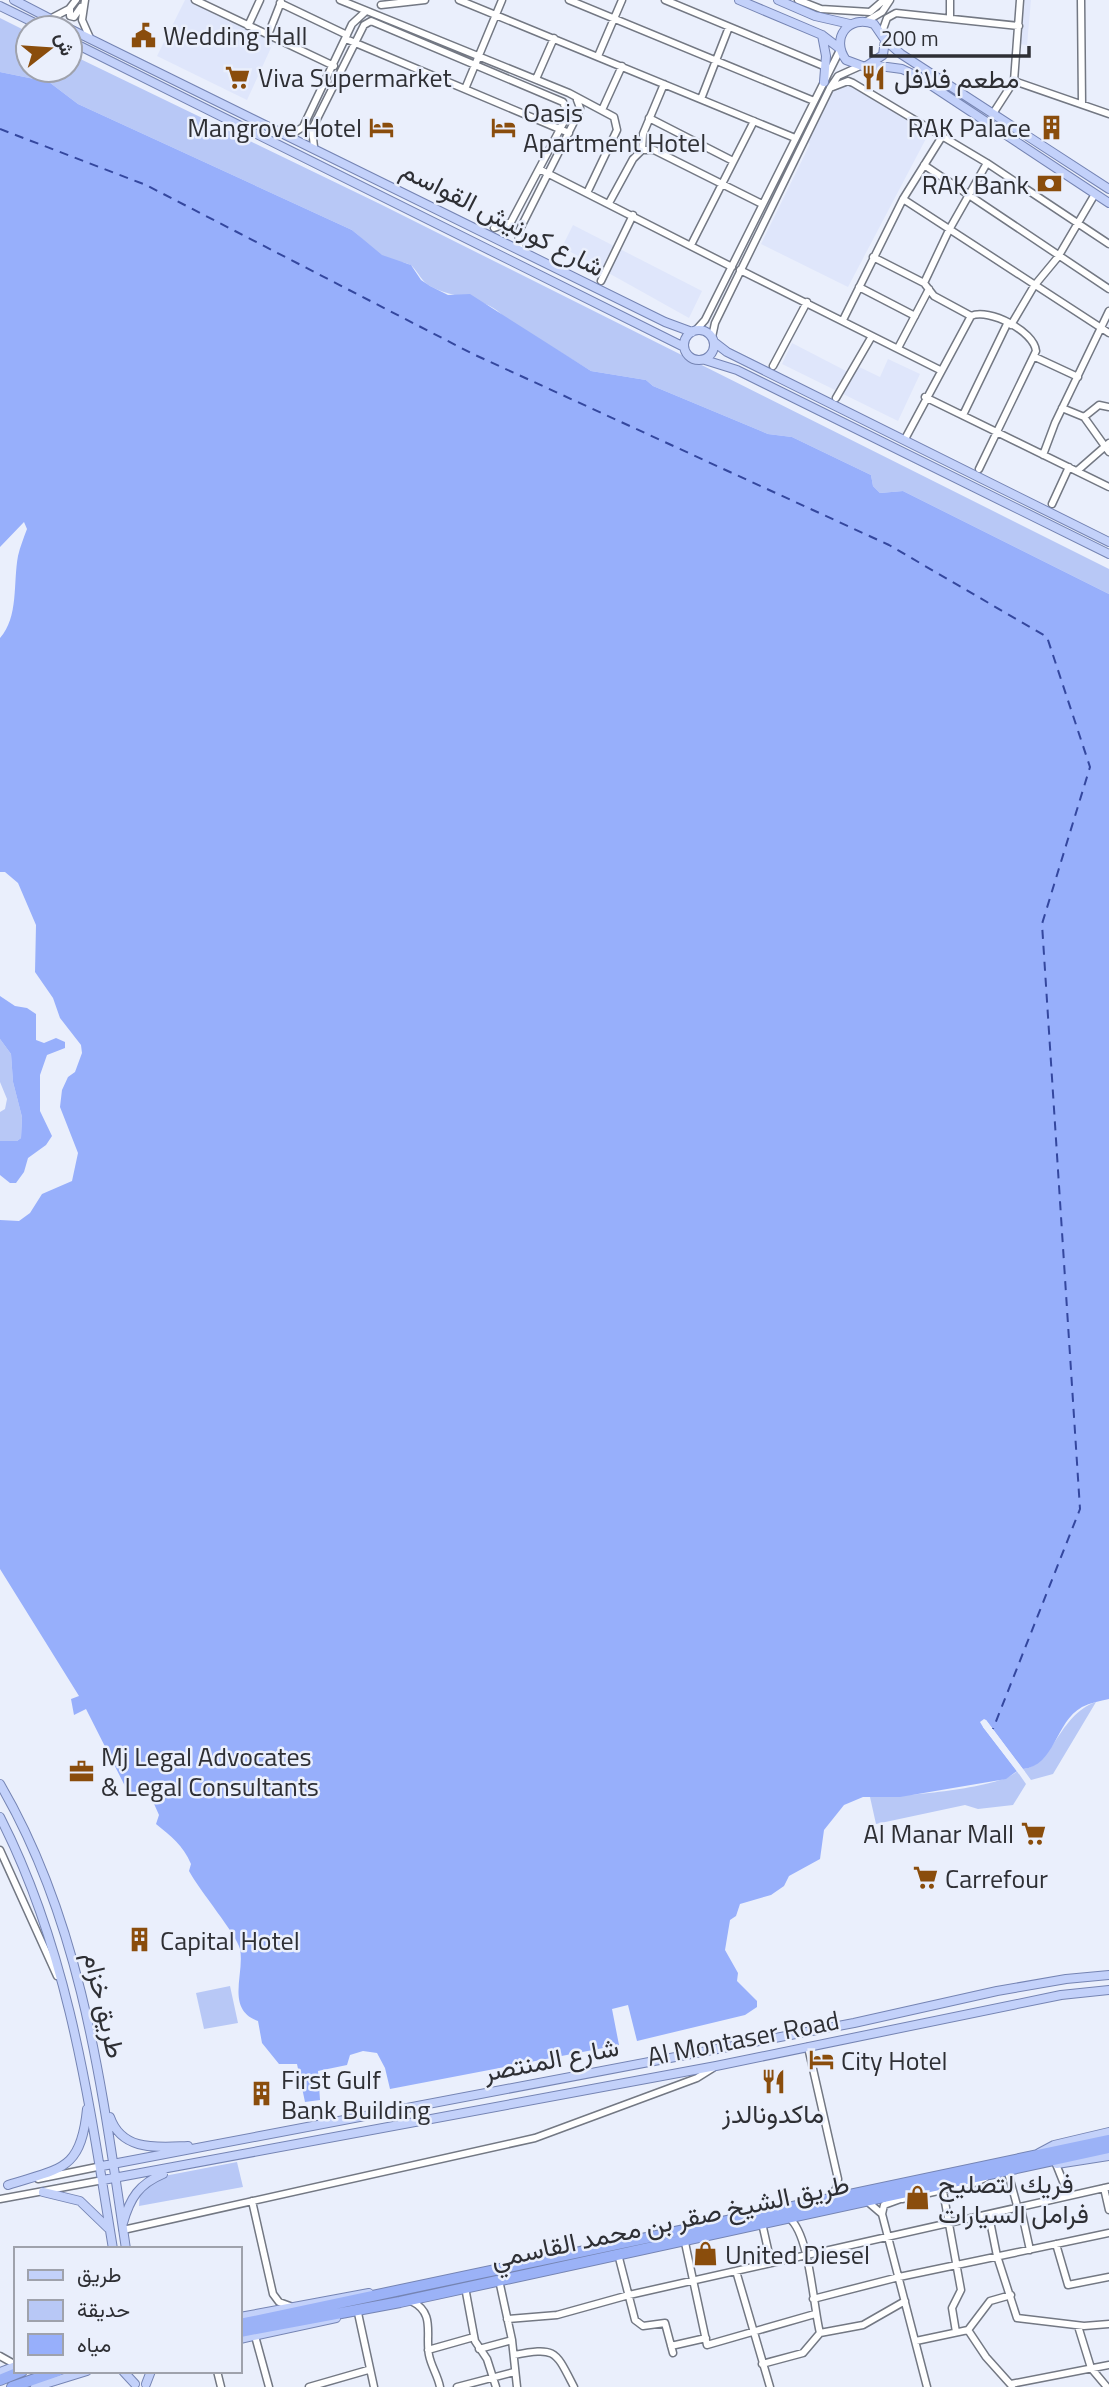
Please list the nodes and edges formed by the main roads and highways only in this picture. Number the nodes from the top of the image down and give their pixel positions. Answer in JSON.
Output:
{"nodes":[{"id":1,"x":14,"y":0,"type":"edge"},
{"id":2,"x":739,"y":0,"type":"edge"},
{"id":3,"x":778,"y":0,"type":"edge"},
{"id":4,"x":793,"y":2,"type":"edge"},
{"id":5,"x":0,"y":6,"type":"edge"},
{"id":6,"x":16,"y":14,"type":"edge"},
{"id":7,"x":40,"y":14,"type":"edge"},
{"id":8,"x":850,"y":24,"type":"junction"},
{"id":9,"x":822,"y":35,"type":"junction"},
{"id":10,"x":84,"y":36,"type":"edge"},
{"id":11,"x":884,"y":36,"type":"junction"},
{"id":12,"x":84,"y":48,"type":"edge"},
{"id":13,"x":840,"y":49,"type":"junction"},
{"id":14,"x":147,"y":58,"type":"dead end"},
{"id":15,"x":131,"y":59,"type":"junction"},
{"id":16,"x":872,"y":65,"type":"junction"},
{"id":17,"x":827,"y":85,"type":"road end"},
{"id":18,"x":169,"y":97,"type":"dead end"},
{"id":19,"x":184,"y":97,"type":"junction"},
{"id":20,"x":1109,"y":189,"type":"edge"},
{"id":21,"x":1109,"y":203,"type":"edge"},
{"id":22,"x":694,"y":331,"type":"junction"},
{"id":23,"x":713,"y":340,"type":"junction"},
{"id":24,"x":684,"y":346,"type":"junction"},
{"id":25,"x":705,"y":360,"type":"junction"},
{"id":26,"x":1109,"y":542,"type":"edge"},
{"id":27,"x":1109,"y":554,"type":"edge"},
{"id":28,"x":0,"y":1784,"type":"edge"},
{"id":29,"x":0,"y":1817,"type":"edge"},
{"id":30,"x":48,"y":1928,"type":"junction"},
{"id":31,"x":75,"y":1961,"type":"junction"},
{"id":32,"x":1109,"y":1975,"type":"edge"},
{"id":33,"x":1087,"y":1976,"type":"junction"},
{"id":34,"x":1109,"y":1990,"type":"edge"},
{"id":35,"x":1061,"y":1994,"type":"junction"},
{"id":36,"x":88,"y":2099,"type":"junction"},
{"id":37,"x":104,"y":2100,"type":"junction"},
{"id":38,"x":1109,"y":2132,"type":"edge"},
{"id":39,"x":1109,"y":2140,"type":"edge"},
{"id":40,"x":215,"y":2145,"type":"junction"},
{"id":41,"x":1109,"y":2148,"type":"edge"},
{"id":42,"x":1035,"y":2155,"type":"junction"},
{"id":43,"x":1109,"y":2156,"type":"edge"},
{"id":44,"x":114,"y":2164,"type":"junction"},
{"id":45,"x":102,"y":2166,"type":"junction"},
{"id":46,"x":178,"y":2168,"type":"junction"},
{"id":47,"x":1009,"y":2169,"type":"junction"},
{"id":48,"x":115,"y":2178,"type":"junction"},
{"id":49,"x":103,"y":2180,"type":"junction"},
{"id":50,"x":4,"y":2186,"type":"edge"},
{"id":51,"x":43,"y":2192,"type":"road end"},
{"id":52,"x":122,"y":2228,"type":"junction"},
{"id":53,"x":110,"y":2231,"type":"junction"},
{"id":54,"x":113,"y":2247,"type":"edge"},
{"id":55,"x":126,"y":2247,"type":"edge"},
{"id":56,"x":400,"y":2290,"type":"junction"},
{"id":57,"x":403,"y":2301,"type":"junction"},
{"id":58,"x":242,"y":2317,"type":"edge"},
{"id":59,"x":242,"y":2324,"type":"edge"},
{"id":60,"x":242,"y":2332,"type":"edge"},
{"id":61,"x":242,"y":2339,"type":"edge"},
{"id":62,"x":17,"y":2373,"type":"edge"},
{"id":63,"x":52,"y":2373,"type":"edge"},
{"id":64,"x":80,"y":2373,"type":"edge"},
{"id":65,"x":0,"y":2380,"type":"edge"},
{"id":66,"x":12,"y":2387,"type":"edge"},
{"id":67,"x":35,"y":2387,"type":"edge"}],
"edges":[{"from":1,"to":7,"type":"main road","name":"شارع كورنيش القواسم"},
{"from":2,"to":9,"type":"main road"},
{"from":3,"to":4,"type":"main road"},
{"from":4,"to":8,"type":"main road"},
{"from":5,"to":6,"type":"main road"},
{"from":8,"to":11,"type":"main road"},
{"from":8,"to":13,"type":"main road"},
{"from":9,"to":13,"type":"main road"},
{"from":9,"to":17,"type":"main road"},
{"from":10,"to":15,"type":"main road","name":"شارع كورنيش القواسم"},
{"from":11,"to":16,"type":"main road"},
{"from":11,"to":20,"type":"main road"},
{"from":12,"to":19,"type":"main road","name":"شارع كورنيش القواسم"},
{"from":13,"to":16,"type":"main road"},
{"from":14,"to":15,"type":"main road"},
{"from":15,"to":22,"type":"main road","name":"شارع كورنيش القواسم"},
{"from":16,"to":21,"type":"main road"},
{"from":18,"to":19,"type":"main road"},
{"from":19,"to":24,"type":"main road","name":"شارع كورنيش القواسم"},
{"from":22,"to":23,"type":"main road"},
{"from":22,"to":24,"type":"main road"},
{"from":23,"to":25,"type":"main road"},
{"from":23,"to":26,"type":"main road"},
{"from":24,"to":25,"type":"main road"},
{"from":25,"to":27,"type":"main road"},
{"from":28,"to":31,"type":"main road","name":"طريق خزام"},
{"from":29,"to":30,"type":"main road","name":"طريق خزام"},
{"from":30,"to":31,"type":"main road"},
{"from":30,"to":36,"type":"main road","name":"طريق خزام"},
{"from":31,"to":37,"type":"main road","name":"طريق خزام"},
{"from":32,"to":33,"type":"main road","name":"شارع المنتصر"},
{"from":33,"to":35,"type":"main road"},
{"from":33,"to":40,"type":"main road","name":"شارع المنتصر"},
{"from":34,"to":35,"type":"main road","name":"Al Montaser Road"},
{"from":35,"to":46,"type":"main road","name":"Al Montaser Road"},
{"from":36,"to":45,"type":"main road","name":"طريق خزام"},
{"from":36,"to":50,"type":"main road"},
{"from":37,"to":40,"type":"main road"},
{"from":37,"to":44,"type":"main road","name":"طريق خزام"},
{"from":38,"to":42,"type":"main road"},
{"from":39,"to":42,"type":"highway","name":"طريق الشيخ صقر بن محمد القاسمي"},
{"from":40,"to":44,"type":"main road","name":"شارع المنتصر"},
{"from":41,"to":47,"type":"highway","name":"طريق الشيخ صقر بن محمد القاسمي"},
{"from":42,"to":56,"type":"highway","name":"طريق الشيخ صقر بن محمد القاسمي"},
{"from":43,"to":47,"type":"main road"},
{"from":44,"to":45,"type":"main road","name":"شارع المنتصر"},
{"from":44,"to":48,"type":"main road","name":"طريق خزام"},
{"from":45,"to":49,"type":"main road","name":"طريق خزام"},
{"from":46,"to":48,"type":"main road"},
{"from":46,"to":52,"type":"main road"},
{"from":47,"to":57,"type":"highway","name":"طريق الشيخ صقر بن محمد القاسمي"},
{"from":48,"to":49,"type":"main road"},
{"from":48,"to":52,"type":"main road","name":"طريق خزام"},
{"from":49,"to":53,"type":"main road","name":"طريق خزام"},
{"from":51,"to":53,"type":"main road"},
{"from":52,"to":55,"type":"main road","name":"طريق خزام"},
{"from":53,"to":54,"type":"main road","name":"طريق خزام"},
{"from":56,"to":58,"type":"main road"},
{"from":56,"to":59,"type":"highway","name":"طريق الشيخ صقر بن محمد القاسمي"},
{"from":57,"to":60,"type":"highway","name":"طريق الشيخ صقر بن محمد القاسمي"},
{"from":57,"to":61,"type":"main road"},
{"from":62,"to":65,"type":"highway"},
{"from":63,"to":66,"type":"highway"},
{"from":64,"to":67,"type":"main road"}]}
